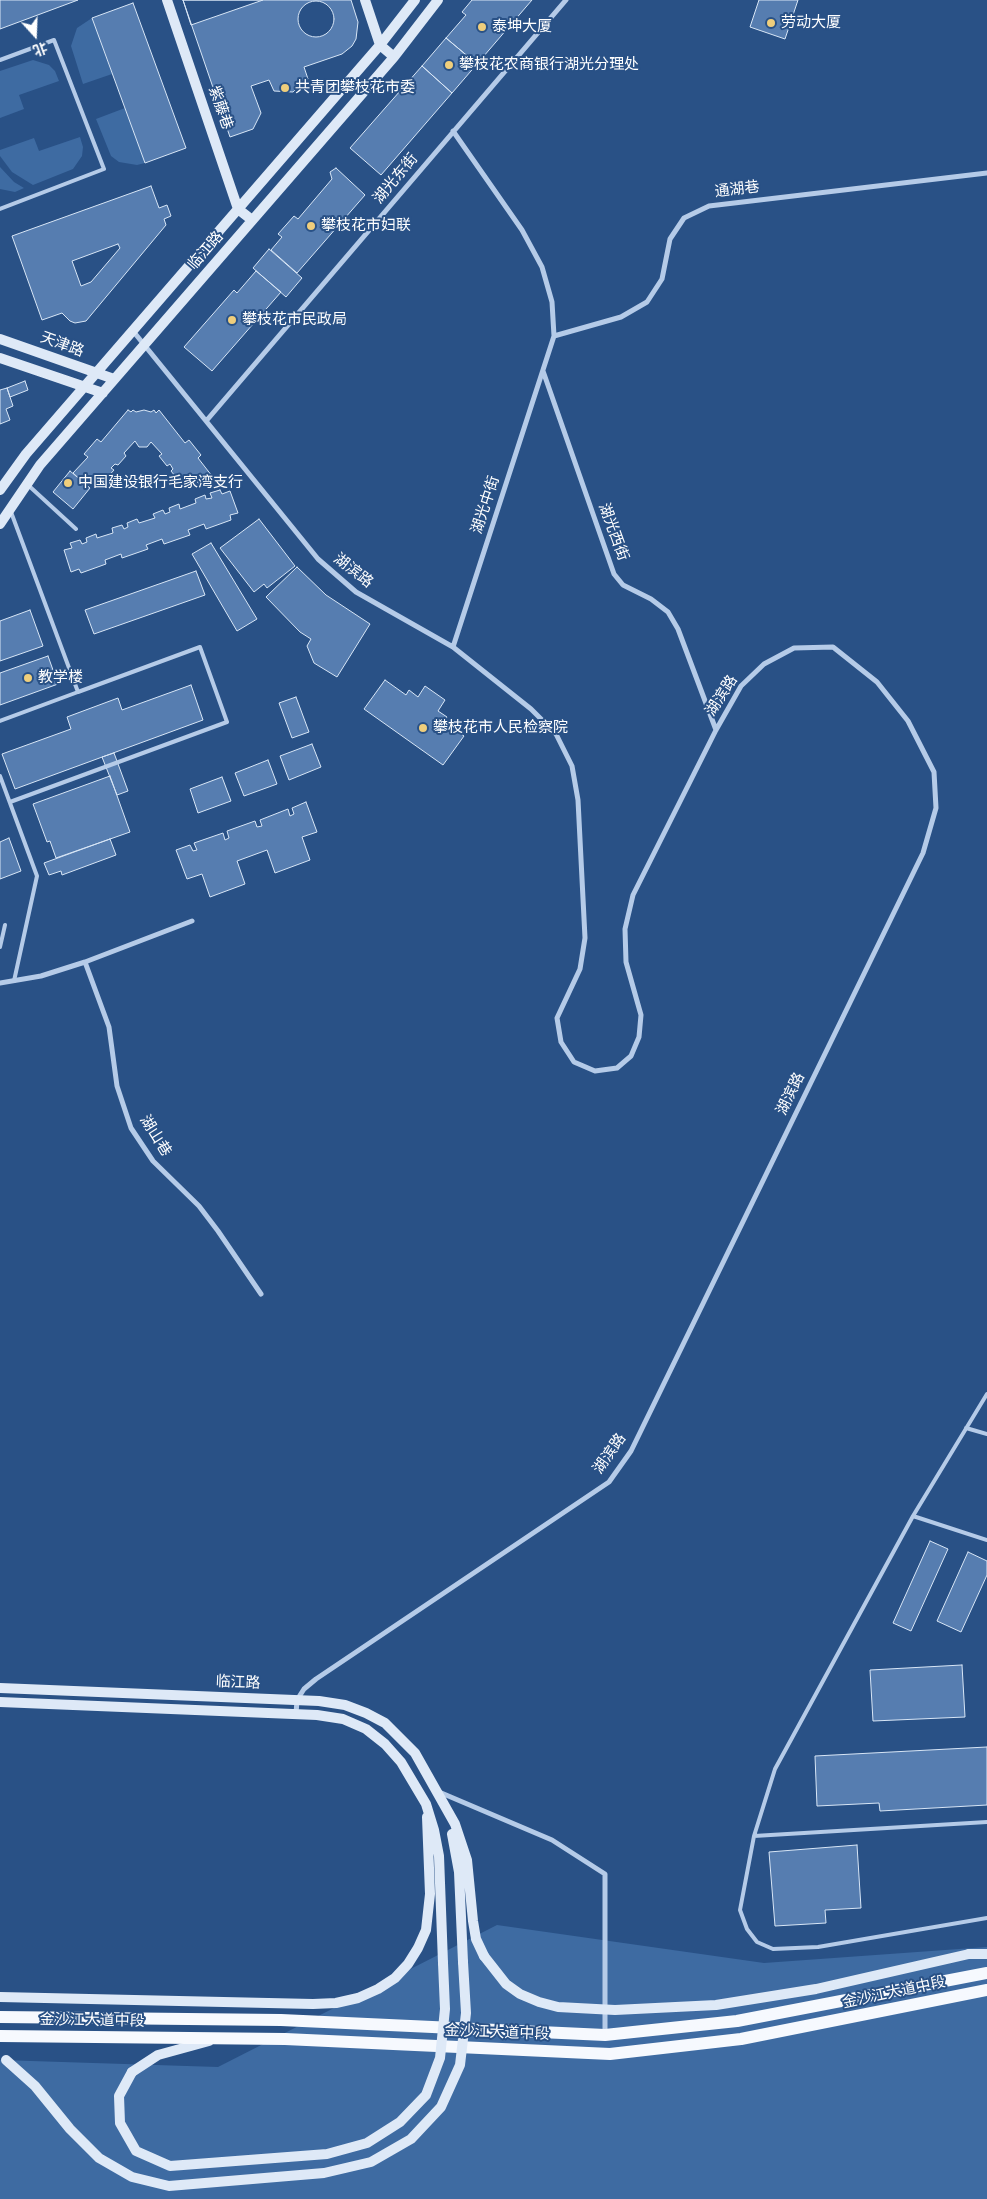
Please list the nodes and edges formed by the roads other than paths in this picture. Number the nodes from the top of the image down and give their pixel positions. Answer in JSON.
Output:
{"nodes":[{"id":1,"x":167,"y":0,"type":"edge"},
{"id":2,"x":365,"y":0,"type":"edge"},
{"id":3,"x":415,"y":0,"type":"edge"},
{"id":4,"x":438,"y":0,"type":"edge"},
{"id":5,"x":566,"y":0,"type":"edge"},
{"id":6,"x":380,"y":45,"type":"junction"},
{"id":7,"x":394,"y":57,"type":"junction"},
{"id":8,"x":0,"y":60,"type":"edge"},
{"id":9,"x":453,"y":131,"type":"junction"},
{"id":10,"x":987,"y":173,"type":"edge"},
{"id":11,"x":0,"y":209,"type":"edge"},
{"id":12,"x":238,"y":209,"type":"junction"},
{"id":13,"x":252,"y":220,"type":"junction"},
{"id":14,"x":133,"y":330,"type":"junction"},
{"id":15,"x":554,"y":336,"type":"junction"},
{"id":16,"x":0,"y":338,"type":"edge"},
{"id":17,"x":145,"y":344,"type":"junction"},
{"id":18,"x":0,"y":358,"type":"edge"},
{"id":19,"x":543,"y":371,"type":"junction"},
{"id":20,"x":96,"y":373,"type":"junction"},
{"id":21,"x":114,"y":379,"type":"junction"},
{"id":22,"x":85,"y":386,"type":"junction"},
{"id":23,"x":102,"y":393,"type":"junction"},
{"id":24,"x":207,"y":420,"type":"junction"},
{"id":25,"x":26,"y":484,"type":"junction"},
{"id":26,"x":0,"y":490,"type":"edge"},
{"id":27,"x":10,"y":508,"type":"junction"},
{"id":28,"x":1,"y":519,"type":"edge"},
{"id":29,"x":76,"y":529,"type":"dead end"},
{"id":30,"x":453,"y":647,"type":"junction"},
{"id":31,"x":78,"y":692,"type":"junction"},
{"id":32,"x":0,"y":721,"type":"edge"},
{"id":33,"x":716,"y":730,"type":"junction"},
{"id":34,"x":0,"y":776,"type":"edge"},
{"id":35,"x":10,"y":802,"type":"junction"},
{"id":36,"x":192,"y":922,"type":"dead end"},
{"id":37,"x":5,"y":925,"type":"dead end"},
{"id":38,"x":0,"y":947,"type":"edge"},
{"id":39,"x":85,"y":962,"type":"junction"},
{"id":40,"x":14,"y":980,"type":"junction"},
{"id":41,"x":0,"y":983,"type":"edge"},
{"id":42,"x":261,"y":1294,"type":"dead end"},
{"id":43,"x":987,"y":1394,"type":"edge"},
{"id":44,"x":966,"y":1428,"type":"junction"},
{"id":45,"x":987,"y":1434,"type":"edge"},
{"id":46,"x":913,"y":1516,"type":"junction"},
{"id":47,"x":987,"y":1540,"type":"edge"},
{"id":48,"x":0,"y":1688,"type":"edge"},
{"id":49,"x":297,"y":1700,"type":"junction"},
{"id":50,"x":0,"y":1702,"type":"edge"},
{"id":51,"x":296,"y":1714,"type":"junction"},
{"id":52,"x":437,"y":1790,"type":"junction"},
{"id":53,"x":426,"y":1804,"type":"junction"},
{"id":54,"x":987,"y":1822,"type":"edge"},
{"id":55,"x":754,"y":1836,"type":"junction"},
{"id":56,"x":987,"y":1918,"type":"edge"},
{"id":57,"x":987,"y":1954,"type":"edge"},
{"id":58,"x":987,"y":1973,"type":"edge"},
{"id":59,"x":987,"y":1990,"type":"edge"},
{"id":60,"x":0,"y":1997,"type":"edge"},
{"id":61,"x":0,"y":2017,"type":"edge"},
{"id":62,"x":606,"y":2035,"type":"junction"},
{"id":63,"x":0,"y":2036,"type":"edge"},
{"id":64,"x":220,"y":2038,"type":"junction"},
{"id":65,"x":3,"y":2058,"type":"edge"}],
"edges":[{"from":1,"to":12,"type":"main road","name":"紫藤巷"},
{"from":2,"to":6,"type":"main road"},
{"from":3,"to":6,"type":"main road","name":"临江路"},
{"from":4,"to":7,"type":"main road","name":"临江路"},
{"from":5,"to":9,"type":"street","name":"湖光东街"},
{"from":6,"to":7,"type":"main road"},
{"from":6,"to":12,"type":"main road","name":"临江路"},
{"from":7,"to":13,"type":"main road","name":"临江路"},
{"from":8,"to":11,"type":"lane"},
{"from":9,"to":15,"type":"street"},
{"from":9,"to":24,"type":"street","name":"湖光东街"},
{"from":10,"to":15,"type":"street","name":"通湖巷"},
{"from":12,"to":13,"type":"main road"},
{"from":12,"to":14,"type":"main road","name":"临江路"},
{"from":13,"to":17,"type":"main road","name":"临江路"},
{"from":14,"to":17,"type":"street","name":"湖滨路"},
{"from":14,"to":20,"type":"main road","name":"临江路"},
{"from":15,"to":19,"type":"street","name":"湖光中街"},
{"from":16,"to":20,"type":"main road","name":"天津路"},
{"from":17,"to":21,"type":"main road","name":"临江路"},
{"from":17,"to":24,"type":"street","name":"湖滨路"},
{"from":18,"to":22,"type":"main road"},
{"from":19,"to":30,"type":"street","name":"湖光中街"},
{"from":19,"to":33,"type":"street","name":"湖光西街"},
{"from":20,"to":21,"type":"main road","name":"天津路"},
{"from":20,"to":22,"type":"main road","name":"临江路"},
{"from":21,"to":23,"type":"main road","name":"临江路"},
{"from":22,"to":23,"type":"main road"},
{"from":22,"to":26,"type":"main road","name":"临江路"},
{"from":23,"to":25,"type":"main road","name":"临江路"},
{"from":24,"to":30,"type":"street","name":"湖滨路"},
{"from":25,"to":27,"type":"main road","name":"临江路"},
{"from":25,"to":29,"type":"lane"},
{"from":27,"to":28,"type":"main road","name":"临江路"},
{"from":27,"to":31,"type":"lane"},
{"from":30,"to":33,"type":"street","name":"湖滨路"},
{"from":31,"to":32,"type":"lane"},
{"from":31,"to":35,"type":"lane"},
{"from":33,"to":49,"type":"street","name":"湖滨路"},
{"from":34,"to":35,"type":"lane"},
{"from":35,"to":40,"type":"lane"},
{"from":36,"to":39,"type":"street"},
{"from":37,"to":38,"type":"lane"},
{"from":39,"to":40,"type":"street"},
{"from":39,"to":42,"type":"street","name":"湖山巷"},
{"from":40,"to":41,"type":"street"},
{"from":43,"to":44,"type":"lane"},
{"from":44,"to":45,"type":"lane"},
{"from":44,"to":46,"type":"lane"},
{"from":46,"to":47,"type":"lane"},
{"from":46,"to":55,"type":"lane"},
{"from":48,"to":49,"type":"main road","name":"临江路"},
{"from":49,"to":51,"type":"street"},
{"from":49,"to":52,"type":"main road","name":"临江路"},
{"from":50,"to":51,"type":"main road","name":"临江路"},
{"from":51,"to":53,"type":"main road","name":"临江路"},
{"from":52,"to":57,"type":"main road","bridge":true},
{"from":52,"to":62,"type":"street"},
{"from":52,"to":65,"type":"main road","bridge":true},
{"from":53,"to":60,"type":"main road"},
{"from":53,"to":64,"type":"main road","bridge":true},
{"from":54,"to":55,"type":"lane"},
{"from":55,"to":56,"type":"lane"},
{"from":58,"to":62,"type":"main road","name":"金沙江大道中段"},
{"from":59,"to":64,"type":"main road","name":"金沙江大道中段"},
{"from":61,"to":62,"type":"main road","name":"金沙江大道中段"},
{"from":63,"to":64,"type":"main road","name":"金沙江大道中段"}]}
